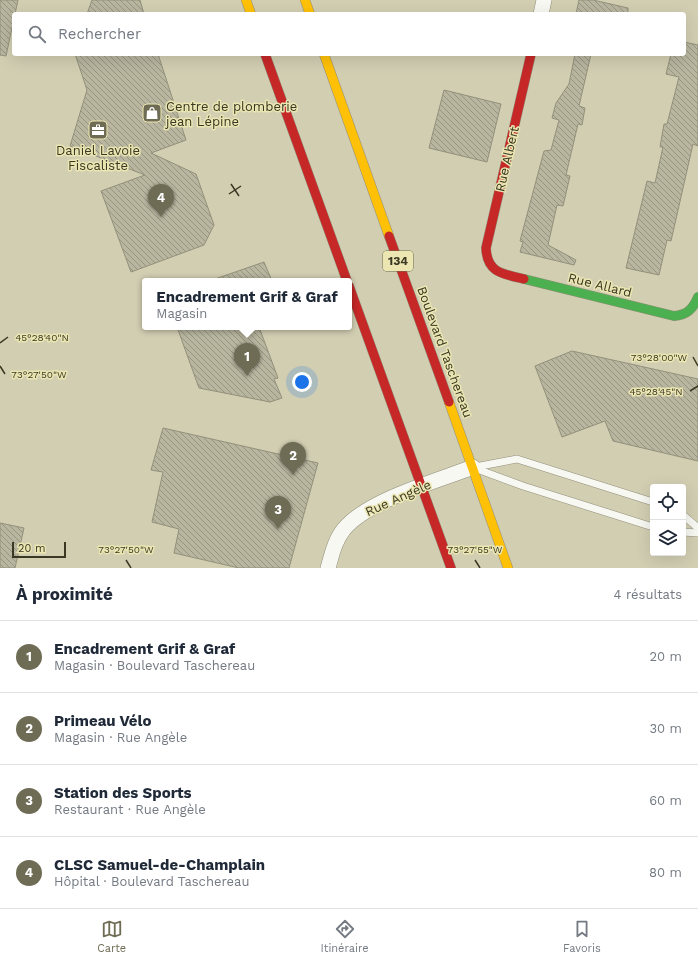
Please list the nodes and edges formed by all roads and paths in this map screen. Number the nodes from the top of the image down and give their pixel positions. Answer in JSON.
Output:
{"nodes":[{"id":1,"x":246,"y":0,"type":"edge"},
{"id":2,"x":305,"y":0,"type":"edge"},
{"id":3,"x":544,"y":0,"type":"edge"},
{"id":4,"x":250,"y":12,"type":"edge"},
{"id":5,"x":309,"y":12,"type":"edge"},
{"id":6,"x":541,"y":12,"type":"edge"},
{"id":7,"x":266,"y":56,"type":"edge"},
{"id":8,"x":325,"y":56,"type":"edge"},
{"id":9,"x":531,"y":56,"type":"edge"},
{"id":10,"x":489,"y":264,"type":"joint"},
{"id":11,"x":346,"y":278,"type":"edge"},
{"id":12,"x":352,"y":294,"type":"edge"},
{"id":13,"x":698,"y":296,"type":"edge"},
{"id":14,"x":473,"y":467,"type":"junction"},
{"id":15,"x":421,"y":486,"type":"junction"},
{"id":16,"x":650,"y":501,"type":"edge"},
{"id":17,"x":686,"y":518,"type":"edge"},
{"id":18,"x":650,"y":526,"type":"edge"},
{"id":19,"x":698,"y":528,"type":"edge"},
{"id":20,"x":686,"y":532,"type":"edge"},
{"id":21,"x":698,"y":533,"type":"edge"},
{"id":22,"x":328,"y":568,"type":"edge"},
{"id":23,"x":451,"y":568,"type":"edge"},
{"id":24,"x":508,"y":568,"type":"edge"}],
"edges":[{"from":1,"to":4,"type":"main road"},
{"from":2,"to":5,"type":"main road"},
{"from":3,"to":6,"type":"street"},
{"from":7,"to":11,"type":"main road"},
{"from":8,"to":14,"type":"main road","name":"Boulevard Taschereau","number":"134"},
{"from":9,"to":10,"type":"main road","name":"Rue Albert"},
{"from":10,"to":13,"type":"main road","name":"Rue Allard"},
{"from":12,"to":15,"type":"main road"},
{"from":14,"to":15,"type":"street","name":"Rue Angèle"},
{"from":14,"to":16,"type":"lane"},
{"from":14,"to":18,"type":"lane"},
{"from":14,"to":24,"type":"main road","name":"Boulevard Taschereau","number":"134"},
{"from":15,"to":22,"type":"street","name":"Rue Angèle"},
{"from":15,"to":23,"type":"main road"},
{"from":17,"to":19,"type":"lane"},
{"from":20,"to":21,"type":"lane"}]}
